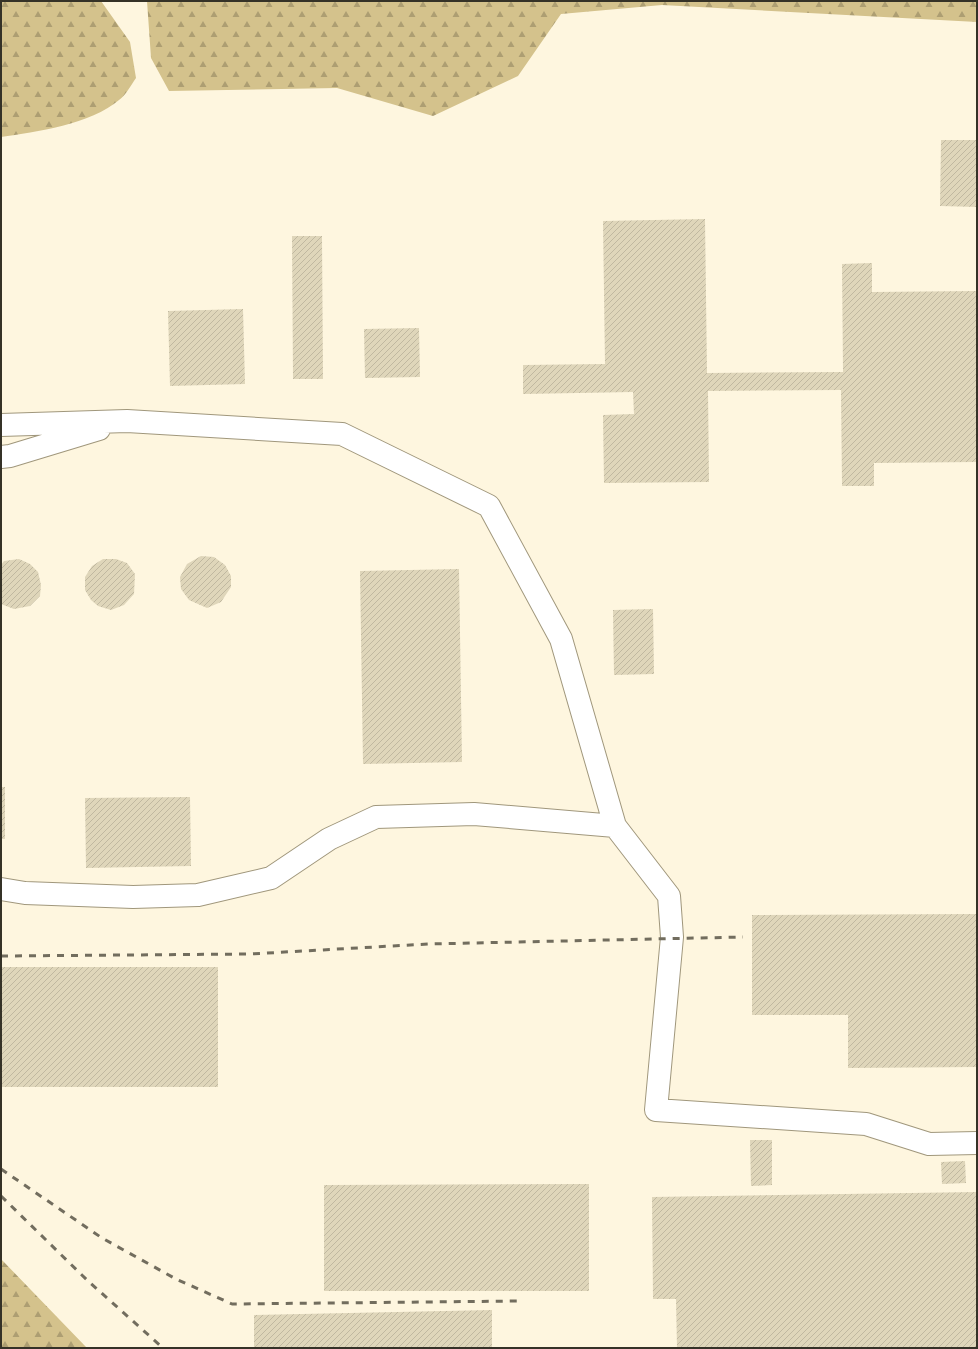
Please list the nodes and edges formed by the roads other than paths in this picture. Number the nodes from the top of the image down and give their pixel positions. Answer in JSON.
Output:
{"nodes":[{"id":1,"x":127,"y":421,"type":"junction"},
{"id":2,"x":1,"y":425,"type":"edge"},
{"id":3,"x":1,"y":457,"type":"edge"},
{"id":4,"x":615,"y":826,"type":"junction"},
{"id":5,"x":1,"y":889,"type":"edge"},
{"id":6,"x":977,"y":1143,"type":"edge"}],
"edges":[{"from":1,"to":2,"type":"lane"},
{"from":1,"to":3,"type":"lane"},
{"from":1,"to":4,"type":"lane"},
{"from":4,"to":5,"type":"lane"},
{"from":4,"to":6,"type":"lane"}]}
